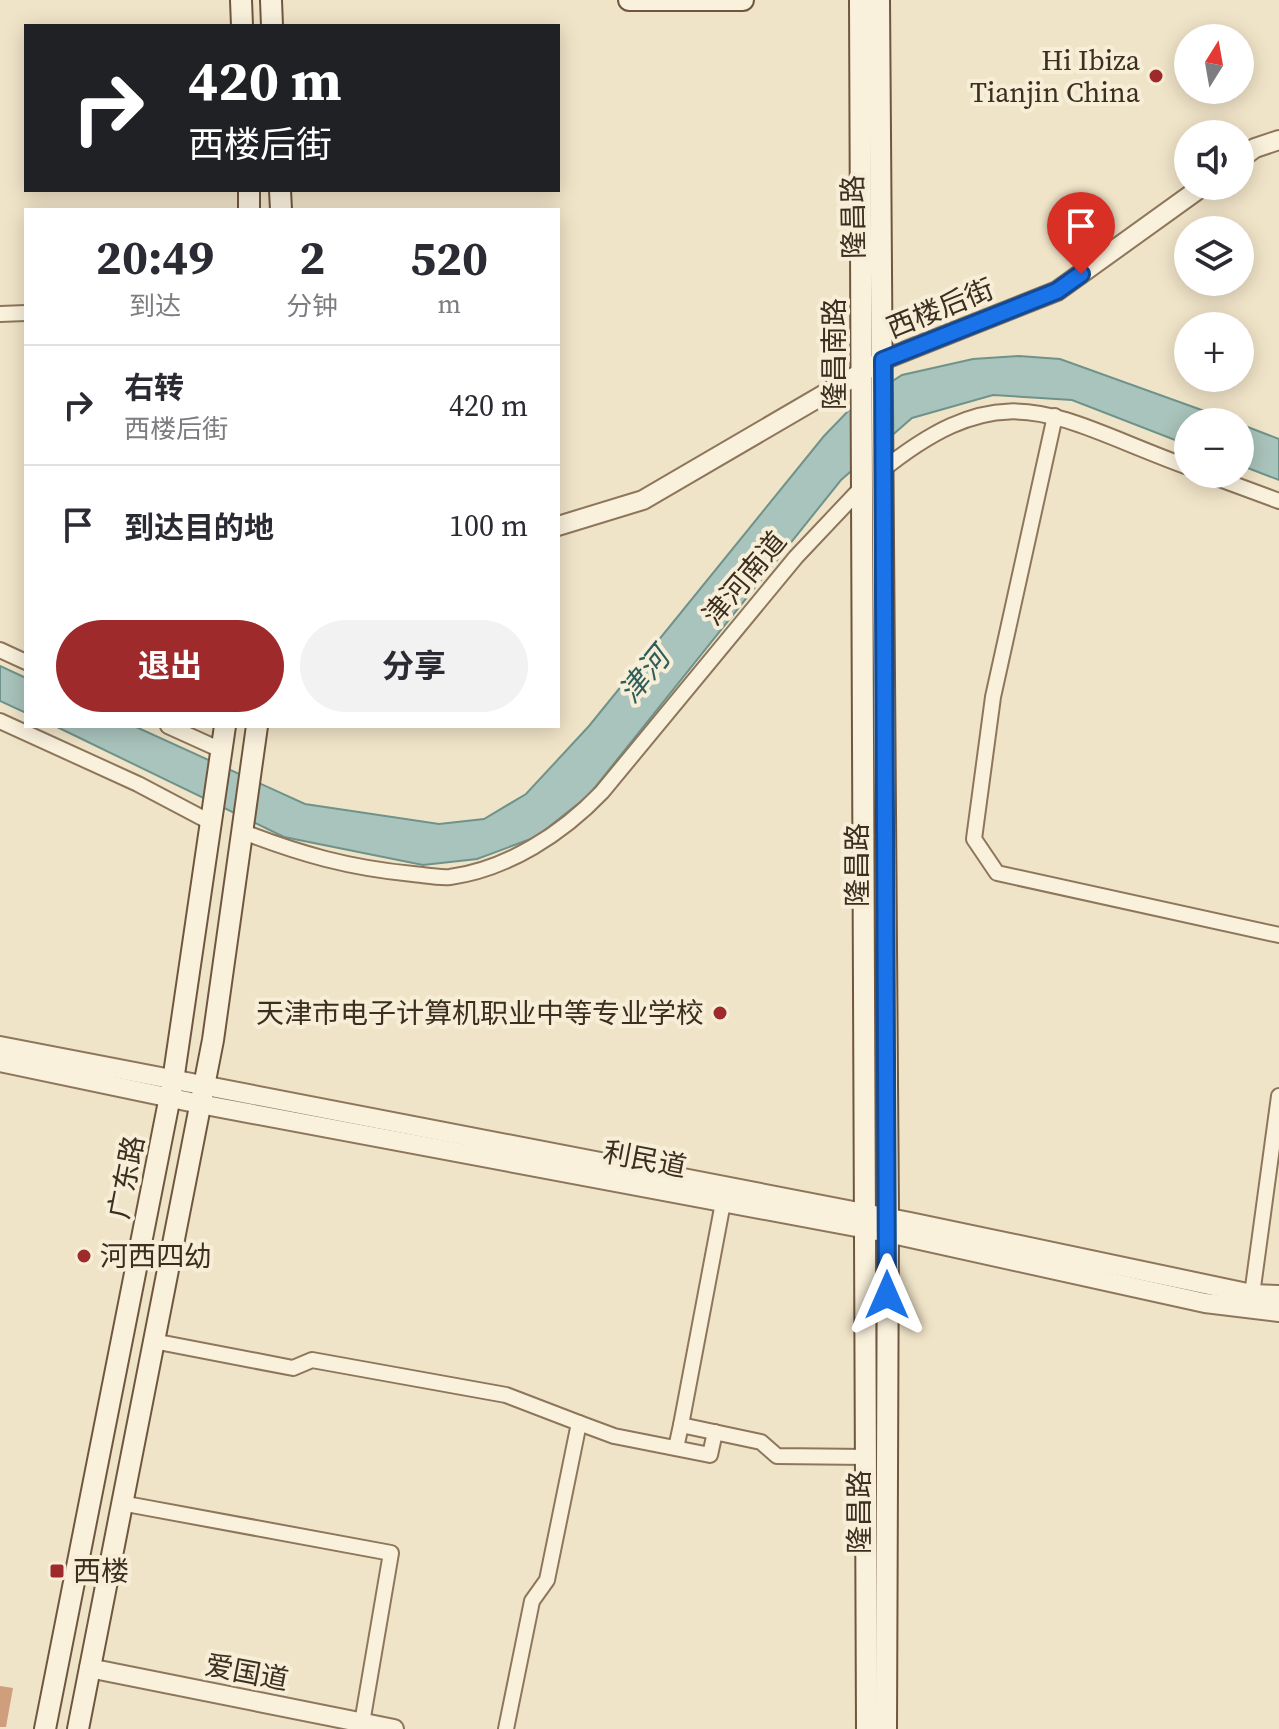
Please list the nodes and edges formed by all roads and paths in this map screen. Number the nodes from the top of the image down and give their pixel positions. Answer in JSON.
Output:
{"nodes":[{"id":1,"x":241,"y":0,"type":"edge"},
{"id":2,"x":271,"y":0,"type":"edge"},
{"id":3,"x":629,"y":0,"type":"edge"},
{"id":4,"x":743,"y":0,"type":"edge"},
{"id":5,"x":860,"y":0,"type":"edge"},
{"id":6,"x":879,"y":0,"type":"edge"},
{"id":7,"x":242,"y":24,"type":"edge"},
{"id":8,"x":272,"y":24,"type":"edge"},
{"id":9,"x":1279,"y":140,"type":"edge"},
{"id":10,"x":1254,"y":149,"type":"edge"},
{"id":11,"x":1184,"y":200,"type":"edge"},
{"id":12,"x":24,"y":313,"type":"edge"},
{"id":13,"x":0,"y":314,"type":"edge"},
{"id":14,"x":873,"y":373,"type":"junction"},
{"id":15,"x":1055,"y":416,"type":"junction"},
{"id":16,"x":1174,"y":462,"type":"edge"},
{"id":17,"x":873,"y":471,"type":"junction"},
{"id":18,"x":1244,"y":488,"type":"edge"},
{"id":19,"x":1279,"y":501,"type":"edge"},
{"id":20,"x":560,"y":525,"type":"edge"},
{"id":21,"x":0,"y":650,"type":"edge"},
{"id":22,"x":24,"y":661,"type":"edge"},
{"id":23,"x":0,"y":721,"type":"edge"},
{"id":24,"x":172,"y":728,"type":"edge"},
{"id":25,"x":225,"y":728,"type":"edge"},
{"id":26,"x":257,"y":728,"type":"edge"},
{"id":27,"x":221,"y":750,"type":"junction"},
{"id":28,"x":210,"y":822,"type":"junction"},
{"id":29,"x":241,"y":831,"type":"junction"},
{"id":30,"x":1279,"y":935,"type":"edge"},
{"id":31,"x":0,"y":1046,"type":"edge"},
{"id":32,"x":0,"y":1062,"type":"edge"},
{"id":33,"x":172,"y":1089,"type":"junction"},
{"id":34,"x":202,"y":1095,"type":"junction"},
{"id":35,"x":1279,"y":1096,"type":"edge"},
{"id":36,"x":724,"y":1195,"type":"junction"},
{"id":37,"x":864,"y":1222,"type":"junction"},
{"id":38,"x":888,"y":1226,"type":"junction"},
{"id":39,"x":1279,"y":1295,"type":"edge"},
{"id":40,"x":1251,"y":1302,"type":"junction"},
{"id":41,"x":1279,"y":1312,"type":"edge"},
{"id":42,"x":153,"y":1341,"type":"junction"},
{"id":43,"x":579,"y":1423,"type":"junction"},
{"id":44,"x":681,"y":1425,"type":"junction"},
{"id":45,"x":715,"y":1432,"type":"junction"},
{"id":46,"x":676,"y":1448,"type":"junction"},
{"id":47,"x":867,"y":1457,"type":"junction"},
{"id":48,"x":121,"y":1503,"type":"junction"},
{"id":49,"x":89,"y":1668,"type":"junction"},
{"id":50,"x":362,"y":1723,"type":"junction"},
{"id":51,"x":45,"y":1729,"type":"edge"},
{"id":52,"x":78,"y":1729,"type":"edge"},
{"id":53,"x":394,"y":1729,"type":"edge"},
{"id":54,"x":506,"y":1729,"type":"edge"},
{"id":55,"x":867,"y":1729,"type":"edge"},
{"id":56,"x":886,"y":1729,"type":"edge"}],
"edges":[{"from":1,"to":7,"type":"main road"},
{"from":2,"to":8,"type":"main road"},
{"from":3,"to":4,"type":"main road"},
{"from":5,"to":14,"type":"main road","name":"隆昌南路"},
{"from":6,"to":14,"type":"main road","name":"隆昌路"},
{"from":9,"to":10,"type":"street"},
{"from":11,"to":14,"type":"street","name":"西楼后街"},
{"from":12,"to":13,"type":"street"},
{"from":14,"to":17,"type":"main road","name":"隆昌路"},
{"from":14,"to":20,"type":"street","name":"西楼后街"},
{"from":15,"to":16,"type":"street","name":"津河南道"},
{"from":15,"to":17,"type":"street","name":"津河南道"},
{"from":15,"to":30,"type":"street"},
{"from":17,"to":29,"type":"street","name":"津河南道"},
{"from":17,"to":37,"type":"main road","name":"隆昌路"},
{"from":17,"to":38,"type":"main road","name":"隆昌路"},
{"from":18,"to":19,"type":"street"},
{"from":21,"to":22,"type":"street"},
{"from":23,"to":28,"type":"street"},
{"from":24,"to":27,"type":"street"},
{"from":25,"to":27,"type":"main road","name":"广东路"},
{"from":26,"to":29,"type":"main road","name":"广东路"},
{"from":27,"to":28,"type":"main road","name":"广东路"},
{"from":28,"to":33,"type":"main road","name":"广东路"},
{"from":29,"to":34,"type":"main road","name":"广东路"},
{"from":31,"to":33,"type":"street","name":"利民道"},
{"from":32,"to":33,"type":"street","name":"利民道"},
{"from":33,"to":34,"type":"street","name":"利民道"},
{"from":33,"to":51,"type":"main road","name":"广东路"},
{"from":34,"to":36,"type":"street","name":"利民道"},
{"from":34,"to":42,"type":"main road","name":"广东路"},
{"from":35,"to":40,"type":"street"},
{"from":36,"to":37,"type":"street","name":"利民道"},
{"from":36,"to":44,"type":"street"},
{"from":37,"to":38,"type":"street","name":"利民道"},
{"from":37,"to":47,"type":"main road","name":"隆昌路"},
{"from":38,"to":40,"type":"street","name":"利民道"},
{"from":38,"to":56,"type":"main road","name":"隆昌路"},
{"from":39,"to":40,"type":"street","name":"利民道"},
{"from":40,"to":41,"type":"street","name":"利民道"},
{"from":42,"to":43,"type":"street"},
{"from":42,"to":48,"type":"main road","name":"广东路"},
{"from":43,"to":46,"type":"street"},
{"from":43,"to":54,"type":"street"},
{"from":44,"to":45,"type":"street"},
{"from":44,"to":46,"type":"street"},
{"from":45,"to":46,"type":"street"},
{"from":45,"to":47,"type":"street"},
{"from":47,"to":55,"type":"main road","name":"隆昌路"},
{"from":48,"to":49,"type":"main road","name":"广东路"},
{"from":48,"to":50,"type":"street"},
{"from":49,"to":50,"type":"street","name":"爱国道"},
{"from":49,"to":52,"type":"main road","name":"广东路"},
{"from":50,"to":53,"type":"street","name":"爱国道"}]}
